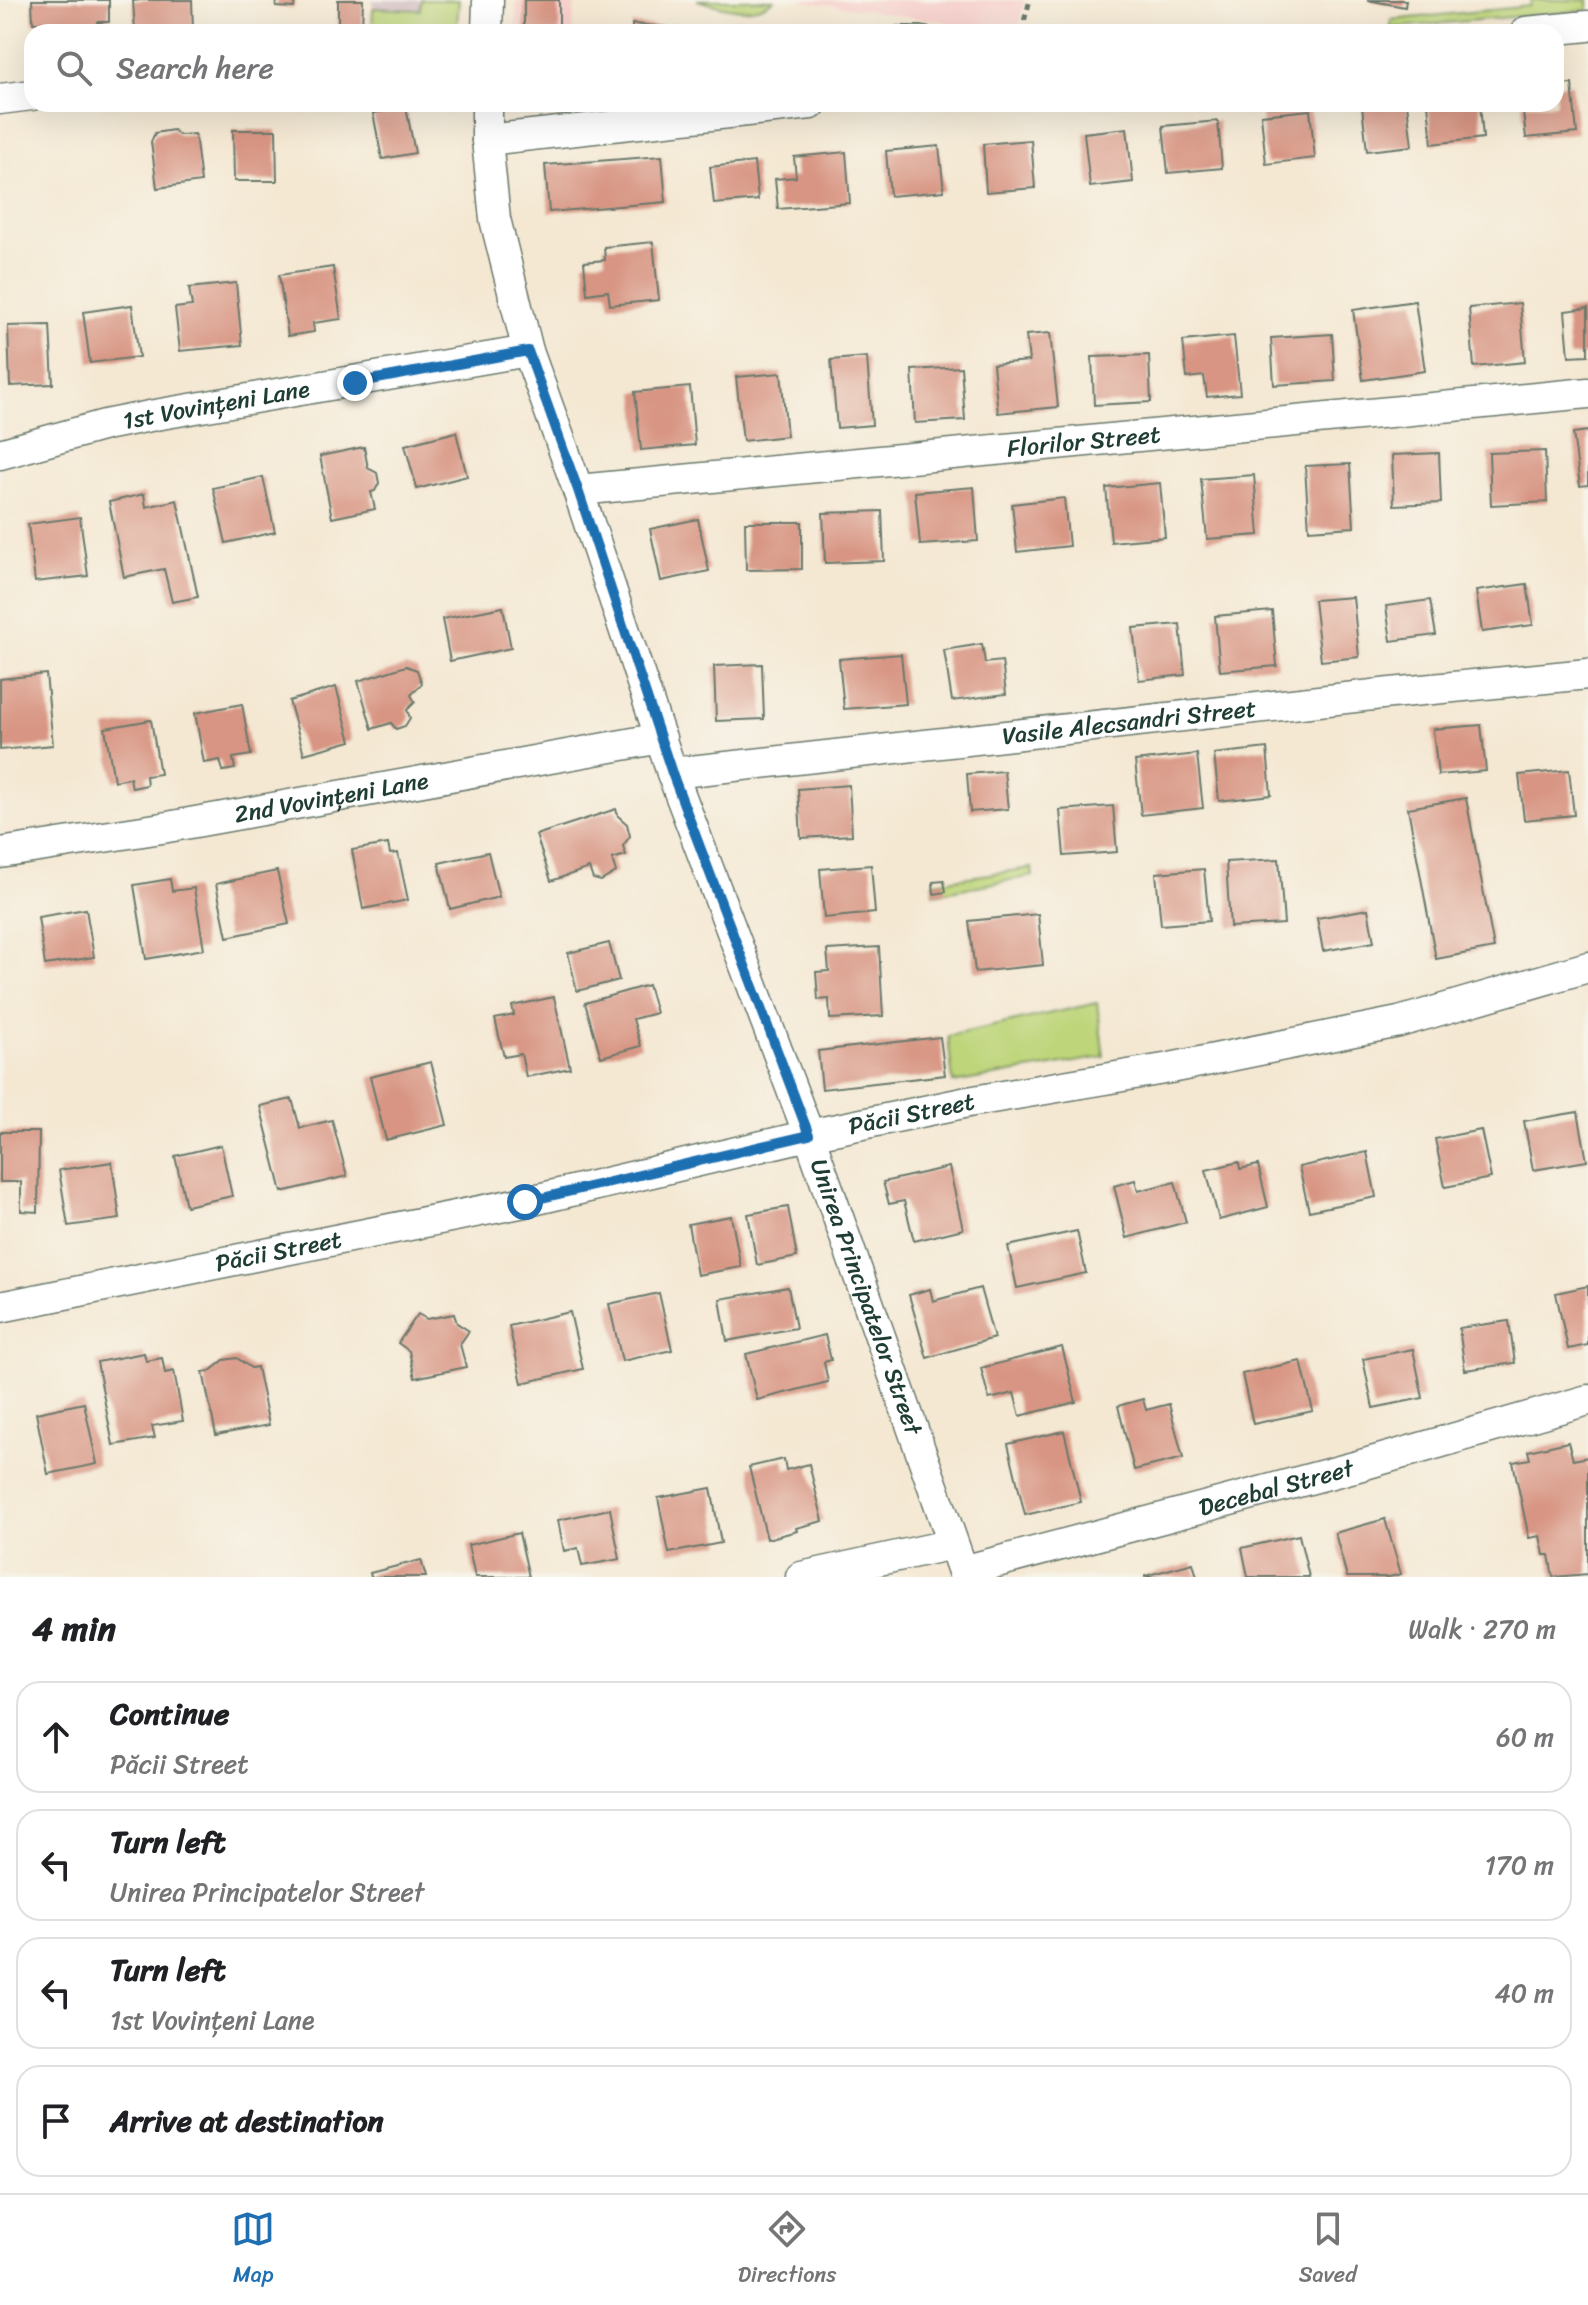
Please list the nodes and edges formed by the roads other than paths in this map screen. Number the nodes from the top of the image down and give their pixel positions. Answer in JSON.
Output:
{"nodes":[{"id":1,"x":488,"y":0,"type":"edge"},
{"id":2,"x":487,"y":24,"type":"edge"},
{"id":3,"x":1588,"y":26,"type":"edge"},
{"id":4,"x":1564,"y":28,"type":"edge"},
{"id":5,"x":24,"y":96,"type":"edge"},
{"id":6,"x":0,"y":99,"type":"edge"},
{"id":7,"x":487,"y":112,"type":"edge"},
{"id":8,"x":739,"y":112,"type":"edge"},
{"id":9,"x":487,"y":140,"type":"junction"},
{"id":10,"x":528,"y":351,"type":"junction"},
{"id":11,"x":1588,"y":393,"type":"edge"},
{"id":12,"x":0,"y":454,"type":"edge"},
{"id":13,"x":578,"y":490,"type":"junction"},
{"id":14,"x":1588,"y":674,"type":"edge"},
{"id":15,"x":661,"y":738,"type":"junction"},
{"id":16,"x":672,"y":773,"type":"junction"},
{"id":17,"x":0,"y":853,"type":"edge"},
{"id":18,"x":1588,"y":967,"type":"edge"},
{"id":19,"x":809,"y":1135,"type":"junction"},
{"id":20,"x":0,"y":1307,"type":"edge"},
{"id":21,"x":1588,"y":1400,"type":"edge"},
{"id":22,"x":960,"y":1564,"type":"edge"},
{"id":23,"x":801,"y":1577,"type":"edge"}],
"edges":[{"from":1,"to":2,"type":"street"},
{"from":3,"to":4,"type":"street"},
{"from":5,"to":6,"type":"street"},
{"from":7,"to":9,"type":"street","name":"Unirea Principatelor Street"},
{"from":8,"to":9,"type":"street"},
{"from":9,"to":10,"type":"street","name":"Unirea Principatelor Street"},
{"from":10,"to":12,"type":"street","name":"1st Vovințeni Lane"},
{"from":10,"to":13,"type":"street","name":"Unirea Principatelor Street"},
{"from":11,"to":13,"type":"street","name":"Florilor Street"},
{"from":13,"to":15,"type":"street","name":"Unirea Principatelor Street"},
{"from":14,"to":16,"type":"street","name":"Vasile Alecsandri Street"},
{"from":15,"to":16,"type":"street","name":"Unirea Principatelor Street"},
{"from":15,"to":17,"type":"street","name":"2nd Vovințeni Lane"},
{"from":16,"to":19,"type":"street","name":"Unirea Principatelor Street"},
{"from":18,"to":19,"type":"street","name":"Păcii Street"},
{"from":19,"to":20,"type":"street","name":"Păcii Street"},
{"from":19,"to":22,"type":"street","name":"Unirea Principatelor Street"},
{"from":21,"to":22,"type":"street","name":"Decebal Street"},
{"from":22,"to":23,"type":"street","name":"Decebal Street"}]}
